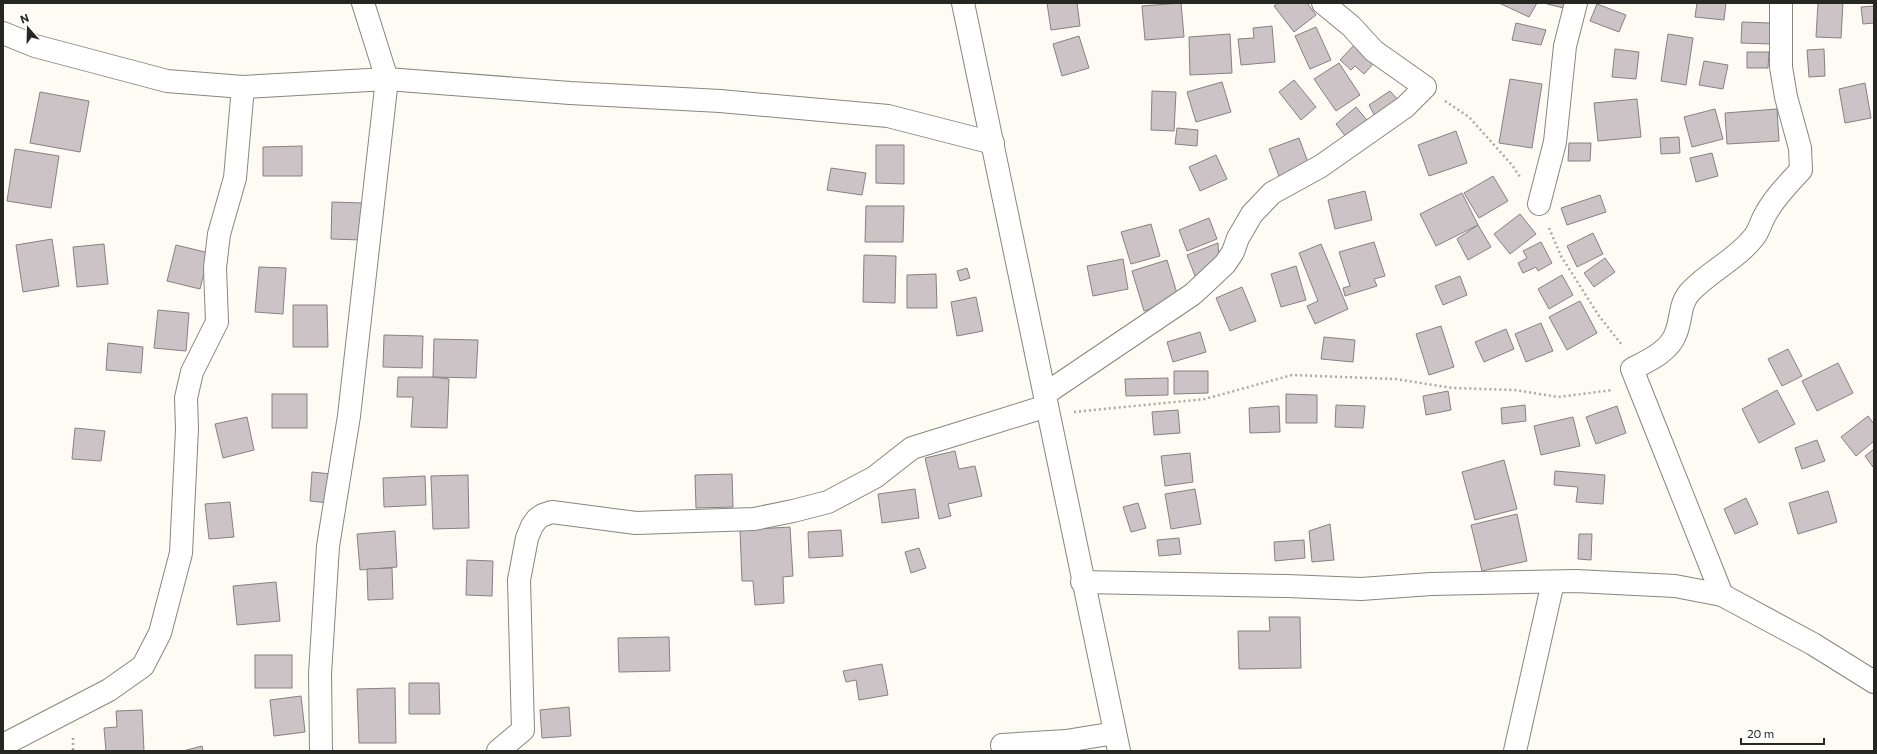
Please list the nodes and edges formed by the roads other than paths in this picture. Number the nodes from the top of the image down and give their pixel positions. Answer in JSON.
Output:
{"nodes":[{"id":1,"x":363,"y":3,"type":"edge"},
{"id":2,"x":963,"y":3,"type":"edge"},
{"id":3,"x":1323,"y":3,"type":"edge"},
{"id":4,"x":1576,"y":3,"type":"edge"},
{"id":5,"x":1781,"y":3,"type":"edge"},
{"id":6,"x":3,"y":33,"type":"edge"},
{"id":7,"x":387,"y":79,"type":"junction"},
{"id":8,"x":243,"y":87,"type":"junction"},
{"id":9,"x":993,"y":143,"type":"junction"},
{"id":10,"x":1539,"y":204,"type":"road end"},
{"id":11,"x":1047,"y":405,"type":"junction"},
{"id":12,"x":1082,"y":582,"type":"junction"},
{"id":13,"x":1553,"y":582,"type":"junction"},
{"id":14,"x":1722,"y":594,"type":"junction"},
{"id":15,"x":1874,"y":682,"type":"edge"},
{"id":16,"x":1117,"y":742,"type":"edge"},
{"id":17,"x":3,"y":745,"type":"edge"},
{"id":18,"x":1002,"y":745,"type":"dead end"},
{"id":19,"x":321,"y":751,"type":"edge"},
{"id":20,"x":498,"y":751,"type":"edge"},
{"id":21,"x":1515,"y":751,"type":"edge"}],
"edges":[{"from":1,"to":7,"type":"street"},
{"from":2,"to":9,"type":"street"},
{"from":3,"to":11,"type":"street"},
{"from":4,"to":10,"type":"street"},
{"from":5,"to":14,"type":"street"},
{"from":6,"to":8,"type":"street"},
{"from":7,"to":8,"type":"street"},
{"from":7,"to":9,"type":"street"},
{"from":7,"to":19,"type":"street"},
{"from":8,"to":17,"type":"street"},
{"from":9,"to":11,"type":"street"},
{"from":11,"to":12,"type":"street"},
{"from":11,"to":20,"type":"street"},
{"from":12,"to":13,"type":"street"},
{"from":12,"to":16,"type":"street"},
{"from":13,"to":14,"type":"street"},
{"from":13,"to":21,"type":"street"},
{"from":14,"to":15,"type":"street"},
{"from":16,"to":18,"type":"street"}]}
